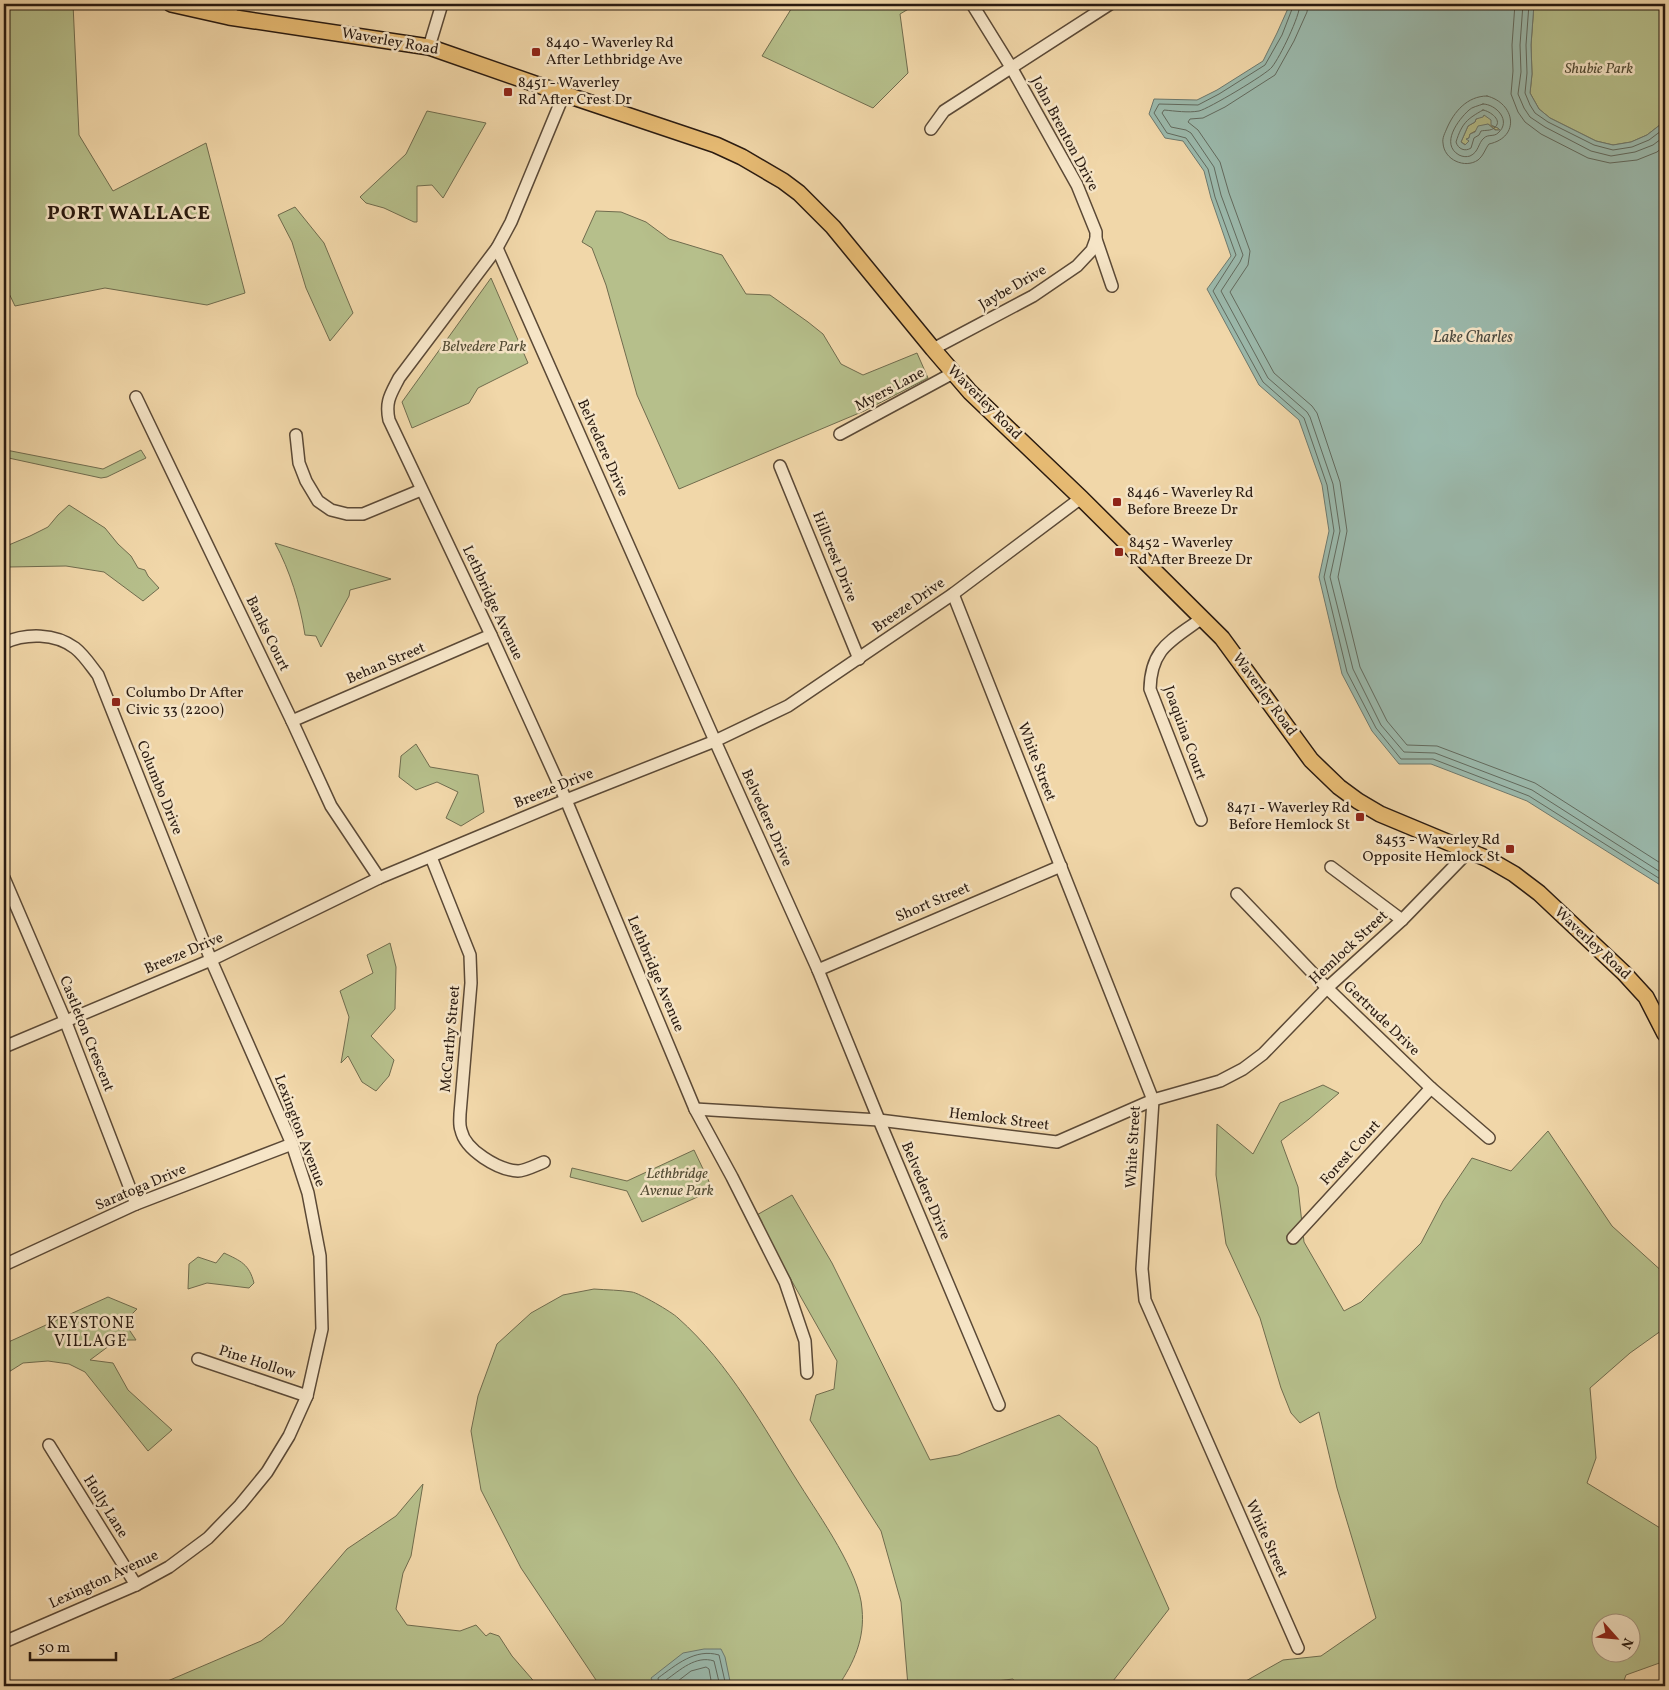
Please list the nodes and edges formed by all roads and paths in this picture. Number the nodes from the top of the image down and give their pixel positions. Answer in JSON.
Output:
{"nodes":[{"id":1,"x":171,"y":4,"type":"edge"},
{"id":2,"x":442,"y":4,"type":"edge"},
{"id":3,"x":972,"y":4,"type":"edge"},
{"id":4,"x":1110,"y":4,"type":"edge"},
{"id":5,"x":231,"y":10,"type":"edge"},
{"id":6,"x":429,"y":47,"type":"junction"},
{"id":7,"x":1011,"y":67,"type":"junction"},
{"id":8,"x":564,"y":94,"type":"junction"},
{"id":9,"x":931,"y":129,"type":"dead end"},
{"id":10,"x":1096,"y":239,"type":"junction"},
{"id":11,"x":497,"y":248,"type":"junction"},
{"id":12,"x":1112,"y":286,"type":"dead end"},
{"id":13,"x":933,"y":350,"type":"junction"},
{"id":14,"x":954,"y":373,"type":"junction"},
{"id":15,"x":136,"y":397,"type":"dead end"},
{"id":16,"x":840,"y":434,"type":"dead end"},
{"id":17,"x":296,"y":435,"type":"dead end"},
{"id":18,"x":780,"y":466,"type":"dead end"},
{"id":19,"x":421,"y":490,"type":"junction"},
{"id":20,"x":1081,"y":498,"type":"junction"},
{"id":21,"x":953,"y":594,"type":"junction"},
{"id":22,"x":1202,"y":618,"type":"junction"},
{"id":23,"x":491,"y":635,"type":"junction"},
{"id":24,"x":4,"y":642,"type":"edge"},
{"id":25,"x":859,"y":659,"type":"junction"},
{"id":26,"x":292,"y":721,"type":"junction"},
{"id":27,"x":715,"y":741,"type":"junction"},
{"id":28,"x":566,"y":800,"type":"junction"},
{"id":29,"x":1201,"y":820,"type":"dead end"},
{"id":30,"x":1468,"y":852,"type":"junction"},
{"id":31,"x":431,"y":856,"type":"junction"},
{"id":32,"x":1061,"y":866,"type":"junction"},
{"id":33,"x":1331,"y":867,"type":"dead end"},
{"id":34,"x":4,"y":878,"type":"edge"},
{"id":35,"x":379,"y":878,"type":"junction"},
{"id":36,"x":1237,"y":894,"type":"dead end"},
{"id":37,"x":1402,"y":920,"type":"junction"},
{"id":38,"x":211,"y":960,"type":"junction"},
{"id":39,"x":818,"y":970,"type":"junction"},
{"id":40,"x":1327,"y":988,"type":"junction"},
{"id":41,"x":65,"y":1020,"type":"junction"},
{"id":42,"x":1665,"y":1034,"type":"edge"},
{"id":43,"x":4,"y":1047,"type":"edge"},
{"id":44,"x":1431,"y":1088,"type":"junction"},
{"id":45,"x":1152,"y":1100,"type":"junction"},
{"id":46,"x":695,"y":1109,"type":"junction"},
{"id":47,"x":879,"y":1120,"type":"junction"},
{"id":48,"x":1489,"y":1138,"type":"dead end"},
{"id":49,"x":292,"y":1144,"type":"junction"},
{"id":50,"x":544,"y":1162,"type":"dead end"},
{"id":51,"x":136,"y":1204,"type":"junction"},
{"id":52,"x":1293,"y":1238,"type":"dead end"},
{"id":53,"x":4,"y":1265,"type":"edge"},
{"id":54,"x":198,"y":1359,"type":"dead end"},
{"id":55,"x":808,"y":1374,"type":"dead end"},
{"id":56,"x":307,"y":1396,"type":"junction"},
{"id":57,"x":998,"y":1405,"type":"dead end"},
{"id":58,"x":49,"y":1445,"type":"dead end"},
{"id":59,"x":136,"y":1585,"type":"junction"},
{"id":60,"x":4,"y":1642,"type":"edge"},
{"id":61,"x":1298,"y":1648,"type":"dead end"}],
"edges":[{"from":1,"to":5,"type":"main road","name":"Waverley Road"},
{"from":2,"to":6,"type":"street"},
{"from":3,"to":7,"type":"street","name":"John Brenton Drive"},
{"from":4,"to":7,"type":"street"},
{"from":5,"to":6,"type":"main road","name":"Waverley Road"},
{"from":6,"to":8,"type":"main road","name":"Waverley Road"},
{"from":7,"to":9,"type":"street"},
{"from":7,"to":10,"type":"street","name":"John Brenton Drive"},
{"from":8,"to":11,"type":"street","name":"Lethbridge Avenue"},
{"from":8,"to":13,"type":"main road","name":"Waverley Road"},
{"from":10,"to":12,"type":"street","name":"John Brenton Drive"},
{"from":10,"to":13,"type":"street","name":"Jaybe Drive"},
{"from":11,"to":19,"type":"street","name":"Lethbridge Avenue"},
{"from":11,"to":27,"type":"street","name":"Belvedere Drive"},
{"from":13,"to":14,"type":"main road","name":"Waverley Road"},
{"from":14,"to":16,"type":"street","name":"Myers Lane"},
{"from":14,"to":20,"type":"main road","name":"Waverley Road"},
{"from":15,"to":26,"type":"street","name":"Banks Court"},
{"from":17,"to":19,"type":"street"},
{"from":18,"to":25,"type":"street","name":"Hillcrest Drive"},
{"from":19,"to":23,"type":"street","name":"Lethbridge Avenue"},
{"from":20,"to":21,"type":"street","name":"Breeze Drive"},
{"from":20,"to":22,"type":"main road","name":"Waverley Road"},
{"from":21,"to":25,"type":"street","name":"Breeze Drive"},
{"from":21,"to":32,"type":"street","name":"White Street"},
{"from":22,"to":29,"type":"street","name":"Joaquina Court"},
{"from":22,"to":30,"type":"main road","name":"Waverley Road"},
{"from":23,"to":26,"type":"street","name":"Behan Street"},
{"from":23,"to":28,"type":"street","name":"Lethbridge Avenue"},
{"from":24,"to":38,"type":"street","name":"Columbo Drive"},
{"from":25,"to":27,"type":"street","name":"Breeze Drive"},
{"from":26,"to":35,"type":"street","name":"Banks Court"},
{"from":27,"to":28,"type":"street","name":"Breeze Drive"},
{"from":27,"to":39,"type":"street","name":"Belvedere Drive"},
{"from":28,"to":31,"type":"street","name":"Breeze Drive"},
{"from":28,"to":46,"type":"street","name":"Lethbridge Avenue"},
{"from":30,"to":37,"type":"street","name":"Hemlock Street"},
{"from":30,"to":42,"type":"main road","name":"Waverley Road"},
{"from":31,"to":35,"type":"street","name":"Breeze Drive"},
{"from":31,"to":50,"type":"street","name":"McCarthy Street"},
{"from":32,"to":39,"type":"street","name":"Short Street"},
{"from":32,"to":45,"type":"street","name":"White Street"},
{"from":33,"to":37,"type":"street"},
{"from":34,"to":41,"type":"street","name":"Castleton Crescent"},
{"from":35,"to":38,"type":"street","name":"Breeze Drive"},
{"from":36,"to":40,"type":"street","name":"Gertrude Drive"},
{"from":37,"to":40,"type":"street","name":"Hemlock Street"},
{"from":38,"to":41,"type":"street","name":"Breeze Drive"},
{"from":38,"to":49,"type":"street","name":"Lexington Avenue"},
{"from":39,"to":47,"type":"street","name":"Belvedere Drive"},
{"from":40,"to":44,"type":"street","name":"Gertrude Drive"},
{"from":40,"to":45,"type":"street","name":"Hemlock Street"},
{"from":41,"to":43,"type":"street","name":"Breeze Drive"},
{"from":41,"to":51,"type":"street","name":"Castleton Crescent"},
{"from":44,"to":48,"type":"street","name":"Gertrude Drive"},
{"from":44,"to":52,"type":"street","name":"Forest Court"},
{"from":45,"to":47,"type":"street","name":"Hemlock Street"},
{"from":45,"to":61,"type":"street","name":"White Street"},
{"from":46,"to":47,"type":"street","name":"Hemlock Street"},
{"from":46,"to":55,"type":"street","name":"Lethbridge Avenue"},
{"from":47,"to":57,"type":"street","name":"Belvedere Drive"},
{"from":49,"to":51,"type":"street","name":"Saratoga Drive"},
{"from":49,"to":56,"type":"street","name":"Lexington Avenue"},
{"from":51,"to":53,"type":"street","name":"Saratoga Drive"},
{"from":54,"to":56,"type":"street","name":"Pine Hollow"},
{"from":56,"to":59,"type":"street","name":"Lexington Avenue"},
{"from":58,"to":59,"type":"street","name":"Holly Lane"},
{"from":59,"to":60,"type":"street","name":"Lexington Avenue"}]}
